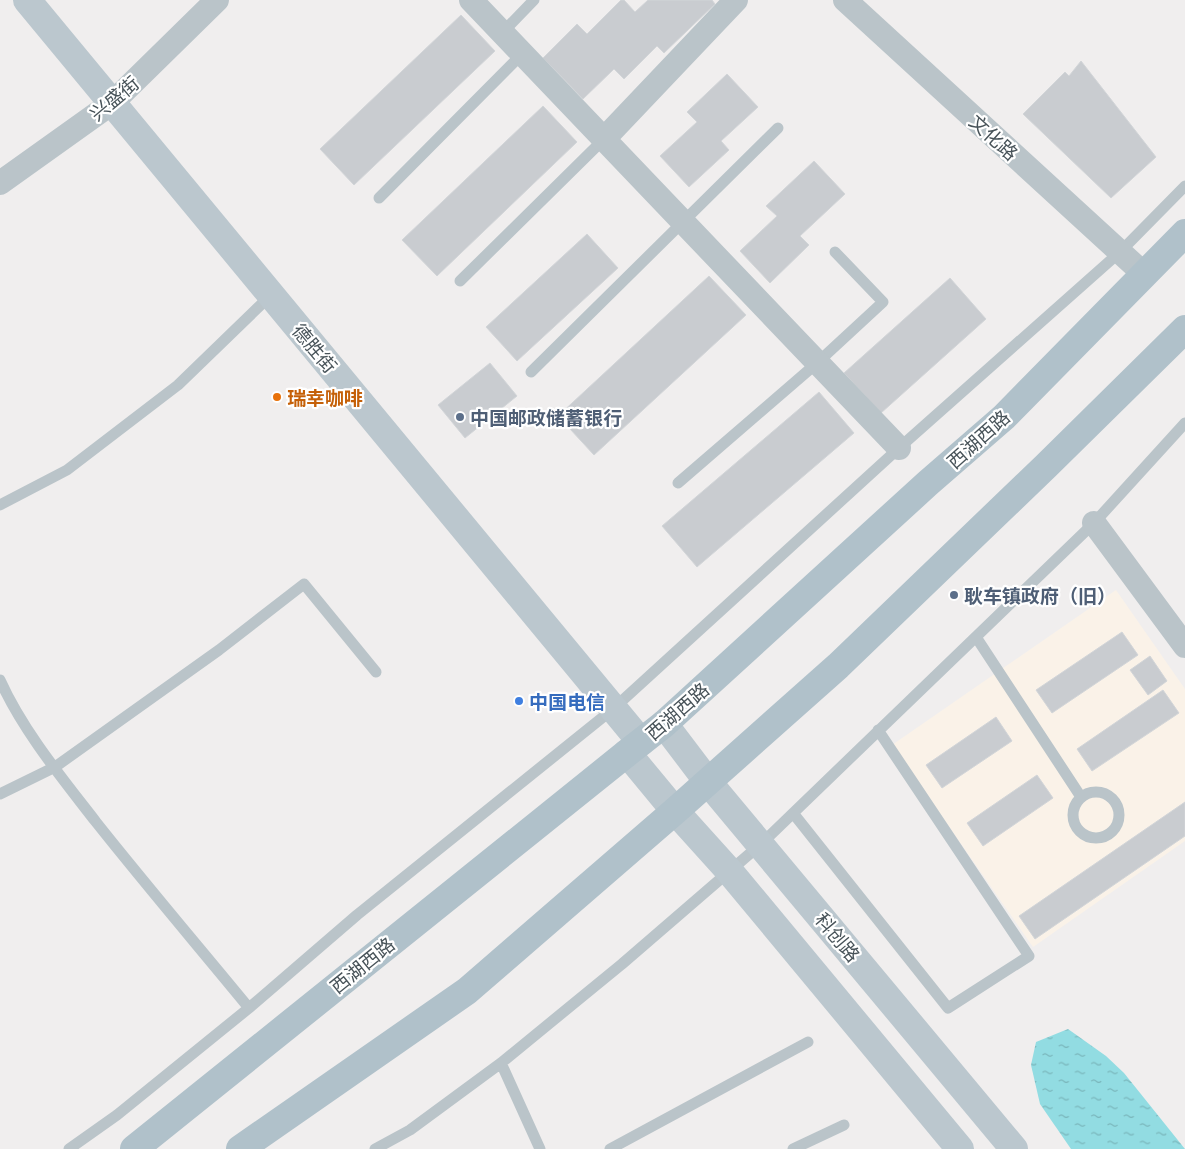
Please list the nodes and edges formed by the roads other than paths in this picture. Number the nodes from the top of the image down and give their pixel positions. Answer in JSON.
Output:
{"nodes":[{"id":1,"x":27,"y":0,"type":"edge"},
{"id":2,"x":217,"y":0,"type":"edge"},
{"id":3,"x":471,"y":0,"type":"edge"},
{"id":4,"x":534,"y":0,"type":"edge"},
{"id":5,"x":736,"y":0,"type":"edge"},
{"id":6,"x":845,"y":0,"type":"edge"},
{"id":7,"x":502,"y":33,"type":"junction"},
{"id":8,"x":522,"y":54,"type":"junction"},
{"id":9,"x":112,"y":103,"type":"junction"},
{"id":10,"x":778,"y":128,"type":"dead end"},
{"id":11,"x":603,"y":140,"type":"junction"},
{"id":12,"x":0,"y":182,"type":"edge"},
{"id":13,"x":1185,"y":186,"type":"edge"},
{"id":14,"x":379,"y":198,"type":"dead end"},
{"id":15,"x":682,"y":223,"type":"junction"},
{"id":16,"x":1185,"y":233,"type":"edge"},
{"id":17,"x":835,"y":252,"type":"dead end"},
{"id":18,"x":1120,"y":252,"type":"junction"},
{"id":19,"x":1144,"y":274,"type":"junction"},
{"id":20,"x":460,"y":282,"type":"dead end"},
{"id":21,"x":271,"y":295,"type":"junction"},
{"id":22,"x":1185,"y":329,"type":"edge"},
{"id":23,"x":818,"y":363,"type":"junction"},
{"id":24,"x":531,"y":372,"type":"dead end"},
{"id":25,"x":1185,"y":423,"type":"edge"},
{"id":26,"x":899,"y":448,"type":"junction"},
{"id":27,"x":678,"y":483,"type":"dead end"},
{"id":28,"x":0,"y":505,"type":"edge"},
{"id":29,"x":1094,"y":523,"type":"junction"},
{"id":30,"x":976,"y":637,"type":"junction"},
{"id":31,"x":1185,"y":646,"type":"edge"},
{"id":32,"x":376,"y":672,"type":"dead end"},
{"id":33,"x":0,"y":680,"type":"edge"},
{"id":34,"x":613,"y":709,"type":"junction"},
{"id":35,"x":664,"y":724,"type":"junction"},
{"id":36,"x":878,"y":730,"type":"junction"},
{"id":37,"x":634,"y":748,"type":"junction"},
{"id":38,"x":54,"y":767,"type":"junction"},
{"id":39,"x":708,"y":782,"type":"junction"},
{"id":40,"x":0,"y":794,"type":"edge"},
{"id":41,"x":1082,"y":797,"type":"junction"},
{"id":42,"x":675,"y":811,"type":"junction"},
{"id":43,"x":793,"y":813,"type":"junction"},
{"id":44,"x":761,"y":844,"type":"junction"},
{"id":45,"x":730,"y":872,"type":"junction"},
{"id":46,"x":249,"y":1008,"type":"junction"},
{"id":47,"x":808,"y":1042,"type":"dead end"},
{"id":48,"x":501,"y":1063,"type":"junction"},
{"id":49,"x":844,"y":1125,"type":"dead end"},
{"id":50,"x":69,"y":1149,"type":"edge"},
{"id":51,"x":134,"y":1149,"type":"edge"},
{"id":52,"x":240,"y":1149,"type":"edge"},
{"id":53,"x":375,"y":1149,"type":"edge"},
{"id":54,"x":540,"y":1149,"type":"edge"},
{"id":55,"x":610,"y":1149,"type":"edge"},
{"id":56,"x":794,"y":1149,"type":"edge"},
{"id":57,"x":960,"y":1149,"type":"edge"},
{"id":58,"x":1014,"y":1149,"type":"edge"}],
"edges":[{"from":1,"to":9,"type":"street","name":"德胜街"},
{"from":2,"to":9,"type":"street","name":"兴盛街"},
{"from":3,"to":7,"type":"street"},
{"from":4,"to":7,"type":"lane"},
{"from":5,"to":11,"type":"street"},
{"from":6,"to":18,"type":"street","name":"文化路"},
{"from":7,"to":8,"type":"street"},
{"from":8,"to":11,"type":"street"},
{"from":8,"to":14,"type":"lane"},
{"from":9,"to":12,"type":"street","name":"兴盛街"},
{"from":9,"to":21,"type":"street","name":"德胜街"},
{"from":10,"to":15,"type":"lane"},
{"from":11,"to":15,"type":"street"},
{"from":11,"to":20,"type":"lane"},
{"from":13,"to":18,"type":"lane"},
{"from":15,"to":23,"type":"street"},
{"from":15,"to":24,"type":"lane"},
{"from":16,"to":19,"type":"main road","name":"西湖西路"},
{"from":17,"to":23,"type":"lane"},
{"from":18,"to":19,"type":"street","name":"文化路"},
{"from":18,"to":26,"type":"lane"},
{"from":19,"to":35,"type":"main road","name":"西湖西路"},
{"from":21,"to":28,"type":"lane"},
{"from":21,"to":34,"type":"street","name":"德胜街"},
{"from":22,"to":39,"type":"main road"},
{"from":23,"to":26,"type":"street"},
{"from":23,"to":27,"type":"lane"},
{"from":25,"to":29,"type":"lane"},
{"from":26,"to":34,"type":"lane"},
{"from":29,"to":30,"type":"lane"},
{"from":29,"to":31,"type":"street"},
{"from":30,"to":36,"type":"lane"},
{"from":30,"to":41,"type":"lane"},
{"from":32,"to":38,"type":"lane"},
{"from":33,"to":38,"type":"lane"},
{"from":34,"to":37,"type":"street","name":"德胜街"},
{"from":34,"to":46,"type":"lane"},
{"from":35,"to":37,"type":"main road","name":"西湖西路"},
{"from":35,"to":39,"type":"street","name":"科创路"},
{"from":36,"to":43,"type":"lane"},
{"from":36,"to":43,"type":"lane"},
{"from":37,"to":42,"type":"street"},
{"from":37,"to":51,"type":"main road","name":"西湖西路"},
{"from":38,"to":40,"type":"lane"},
{"from":38,"to":46,"type":"lane"},
{"from":39,"to":42,"type":"main road"},
{"from":39,"to":44,"type":"street","name":"科创路"},
{"from":41,"to":41,"type":"lane"},
{"from":42,"to":45,"type":"street"},
{"from":42,"to":52,"type":"main road"},
{"from":43,"to":44,"type":"lane"},
{"from":44,"to":45,"type":"lane"},
{"from":44,"to":58,"type":"street","name":"科创路"},
{"from":45,"to":48,"type":"lane"},
{"from":45,"to":57,"type":"street"},
{"from":46,"to":50,"type":"lane"},
{"from":47,"to":55,"type":"lane"},
{"from":48,"to":53,"type":"lane"},
{"from":48,"to":54,"type":"lane"},
{"from":49,"to":56,"type":"lane"}]}
